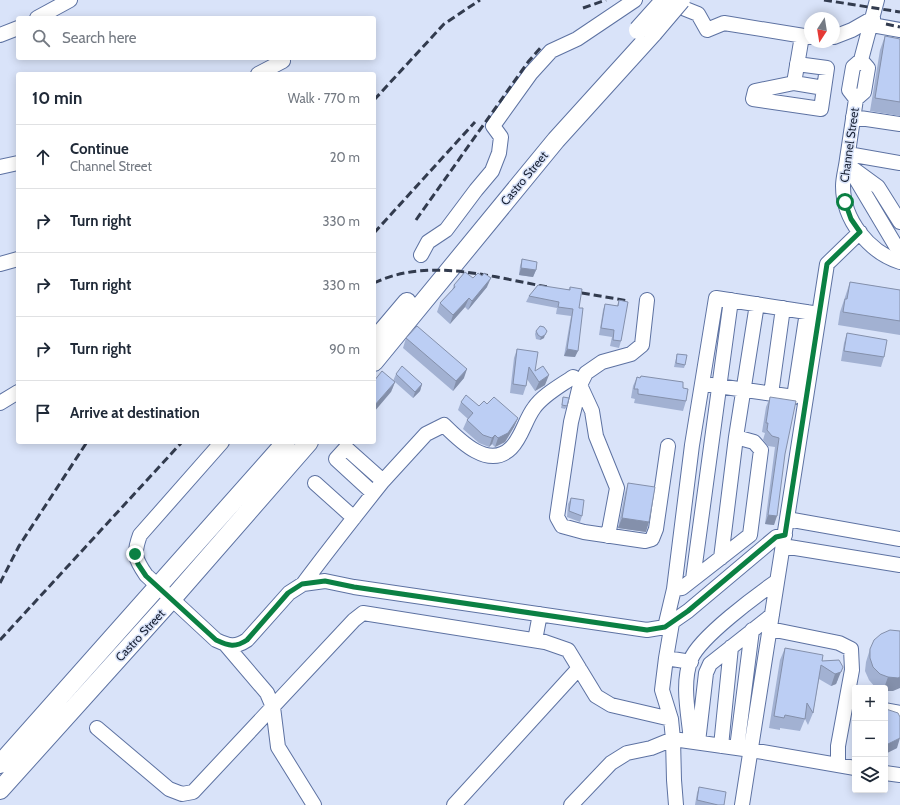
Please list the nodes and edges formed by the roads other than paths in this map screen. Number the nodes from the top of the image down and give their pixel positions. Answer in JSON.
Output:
{"nodes":[{"id":1,"x":70,"y":0,"type":"edge"},
{"id":2,"x":635,"y":0,"type":"edge"},
{"id":3,"x":663,"y":0,"type":"edge"},
{"id":4,"x":681,"y":0,"type":"edge"},
{"id":5,"x":877,"y":0,"type":"edge"},
{"id":6,"x":41,"y":16,"type":"edge"},
{"id":7,"x":872,"y":21,"type":"junction"},
{"id":8,"x":16,"y":29,"type":"edge"},
{"id":9,"x":900,"y":30,"type":"edge"},
{"id":10,"x":646,"y":32,"type":"junction"},
{"id":11,"x":0,"y":35,"type":"edge"},
{"id":12,"x":840,"y":35,"type":"edge"},
{"id":13,"x":804,"y":37,"type":"edge"},
{"id":14,"x":804,"y":43,"type":"edge"},
{"id":15,"x":797,"y":64,"type":"junction"},
{"id":16,"x":262,"y":72,"type":"edge"},
{"id":17,"x":281,"y":72,"type":"edge"},
{"id":18,"x":794,"y":83,"type":"junction"},
{"id":19,"x":824,"y":88,"type":"junction"},
{"id":20,"x":853,"y":117,"type":"junction"},
{"id":21,"x":900,"y":124,"type":"edge"},
{"id":22,"x":847,"y":159,"type":"junction"},
{"id":23,"x":16,"y":163,"type":"edge"},
{"id":24,"x":900,"y":163,"type":"edge"},
{"id":25,"x":0,"y":167,"type":"edge"},
{"id":26,"x":900,"y":222,"type":"edge"},
{"id":27,"x":860,"y":232,"type":"junction"},
{"id":28,"x":900,"y":253,"type":"edge"},
{"id":29,"x":421,"y":255,"type":"dead end"},
{"id":30,"x":16,"y":260,"type":"edge"},
{"id":31,"x":900,"y":262,"type":"edge"},
{"id":32,"x":0,"y":264,"type":"edge"},
{"id":33,"x":646,"y":300,"type":"dead end"},
{"id":34,"x":731,"y":300,"type":"junction"},
{"id":35,"x":757,"y":304,"type":"junction"},
{"id":36,"x":782,"y":308,"type":"junction"},
{"id":37,"x":813,"y":313,"type":"junction"},
{"id":38,"x":376,"y":338,"type":"edge"},
{"id":39,"x":376,"y":360,"type":"edge"},
{"id":40,"x":702,"y":383,"type":"junction"},
{"id":41,"x":580,"y":385,"type":"junction"},
{"id":42,"x":720,"y":386,"type":"junction"},
{"id":43,"x":744,"y":390,"type":"junction"},
{"id":44,"x":16,"y":393,"type":"edge"},
{"id":45,"x":771,"y":394,"type":"junction"},
{"id":46,"x":0,"y":403,"type":"edge"},
{"id":47,"x":736,"y":437,"type":"junction"},
{"id":48,"x":220,"y":444,"type":"edge"},
{"id":49,"x":284,"y":444,"type":"edge"},
{"id":50,"x":307,"y":444,"type":"edge"},
{"id":51,"x":668,"y":446,"type":"dead end"},
{"id":52,"x":383,"y":481,"type":"junction"},
{"id":53,"x":315,"y":483,"type":"dead end"},
{"id":54,"x":373,"y":493,"type":"junction"},
{"id":55,"x":354,"y":518,"type":"junction"},
{"id":56,"x":787,"y":520,"type":"junction"},
{"id":57,"x":608,"y":536,"type":"junction"},
{"id":58,"x":900,"y":539,"type":"edge"},
{"id":59,"x":784,"y":541,"type":"junction"},
{"id":60,"x":721,"y":558,"type":"junction"},
{"id":61,"x":900,"y":565,"type":"edge"},
{"id":62,"x":693,"y":580,"type":"junction"},
{"id":63,"x":778,"y":581,"type":"junction"},
{"id":64,"x":302,"y":584,"type":"junction"},
{"id":65,"x":157,"y":586,"type":"junction"},
{"id":66,"x":674,"y":589,"type":"junction"},
{"id":67,"x":172,"y":599,"type":"junction"},
{"id":68,"x":540,"y":614,"type":"junction"},
{"id":69,"x":772,"y":615,"type":"junction"},
{"id":70,"x":668,"y":625,"type":"junction"},
{"id":71,"x":752,"y":630,"type":"junction"},
{"id":72,"x":770,"y":630,"type":"junction"},
{"id":73,"x":535,"y":640,"type":"junction"},
{"id":74,"x":226,"y":645,"type":"junction"},
{"id":75,"x":731,"y":646,"type":"junction"},
{"id":76,"x":666,"y":658,"type":"junction"},
{"id":77,"x":691,"y":662,"type":"junction"},
{"id":78,"x":579,"y":668,"type":"junction"},
{"id":79,"x":851,"y":704,"type":"edge"},
{"id":80,"x":273,"y":707,"type":"junction"},
{"id":81,"x":888,"y":711,"type":"edge"},
{"id":82,"x":900,"y":713,"type":"edge"},
{"id":83,"x":671,"y":718,"type":"junction"},
{"id":84,"x":97,"y":728,"type":"dead end"},
{"id":85,"x":674,"y":739,"type":"junction"},
{"id":86,"x":694,"y":742,"type":"junction"},
{"id":87,"x":721,"y":746,"type":"junction"},
{"id":88,"x":736,"y":748,"type":"junction"},
{"id":89,"x":751,"y":750,"type":"junction"},
{"id":90,"x":0,"y":764,"type":"edge"},
{"id":91,"x":838,"y":765,"type":"junction"},
{"id":92,"x":852,"y":767,"type":"edge"},
{"id":93,"x":888,"y":773,"type":"edge"},
{"id":94,"x":900,"y":775,"type":"edge"},
{"id":95,"x":0,"y":790,"type":"edge"},
{"id":96,"x":314,"y":805,"type":"edge"},
{"id":97,"x":454,"y":805,"type":"edge"},
{"id":98,"x":571,"y":805,"type":"edge"},
{"id":99,"x":676,"y":805,"type":"edge"},
{"id":100,"x":742,"y":805,"type":"edge"}],
"edges":[{"from":1,"to":6,"type":"street"},
{"from":2,"to":29,"type":"street"},
{"from":3,"to":10,"type":"main road","name":"Castro Street","bridge":true},
{"from":3,"to":13,"type":"street"},
{"from":4,"to":10,"type":"main road","name":"Castro Street","bridge":true},
{"from":5,"to":7,"type":"street","name":"Channel Street"},
{"from":7,"to":9,"type":"street"},
{"from":7,"to":12,"type":"street"},
{"from":7,"to":20,"type":"street","name":"Channel Street"},
{"from":8,"to":11,"type":"street"},
{"from":10,"to":38,"type":"main road","name":"Castro Street"},
{"from":10,"to":39,"type":"main road","name":"Castro Street"},
{"from":14,"to":15,"type":"street"},
{"from":15,"to":18,"type":"street"},
{"from":15,"to":19,"type":"street"},
{"from":16,"to":17,"type":"street"},
{"from":18,"to":19,"type":"street"},
{"from":18,"to":19,"type":"street"},
{"from":20,"to":21,"type":"street"},
{"from":20,"to":22,"type":"street","name":"Channel Street"},
{"from":22,"to":24,"type":"street"},
{"from":22,"to":26,"type":"street"},
{"from":22,"to":27,"type":"street","name":"Channel Street"},
{"from":22,"to":28,"type":"street"},
{"from":23,"to":25,"type":"street"},
{"from":27,"to":31,"type":"street","name":"Channel Street"},
{"from":27,"to":37,"type":"street"},
{"from":30,"to":32,"type":"street"},
{"from":33,"to":41,"type":"street"},
{"from":34,"to":35,"type":"street"},
{"from":34,"to":40,"type":"street"},
{"from":34,"to":42,"type":"street"},
{"from":35,"to":36,"type":"street"},
{"from":35,"to":43,"type":"street"},
{"from":36,"to":37,"type":"street"},
{"from":36,"to":45,"type":"street"},
{"from":37,"to":45,"type":"street"},
{"from":37,"to":56,"type":"street"},
{"from":40,"to":42,"type":"street"},
{"from":40,"to":66,"type":"street"},
{"from":41,"to":52,"type":"street"},
{"from":41,"to":57,"type":"street"},
{"from":41,"to":57,"type":"street"},
{"from":42,"to":43,"type":"street"},
{"from":42,"to":62,"type":"street"},
{"from":43,"to":45,"type":"street"},
{"from":43,"to":47,"type":"street"},
{"from":44,"to":46,"type":"street"},
{"from":47,"to":60,"type":"street"},
{"from":47,"to":60,"type":"street"},
{"from":48,"to":65,"type":"street"},
{"from":49,"to":65,"type":"main road","name":"Castro Street"},
{"from":50,"to":67,"type":"main road","name":"Castro Street"},
{"from":51,"to":57,"type":"street"},
{"from":52,"to":54,"type":"street"},
{"from":52,"to":54,"type":"street"},
{"from":53,"to":55,"type":"street"},
{"from":54,"to":55,"type":"street"},
{"from":55,"to":64,"type":"street"},
{"from":56,"to":58,"type":"street"},
{"from":56,"to":59,"type":"street"},
{"from":59,"to":61,"type":"street"},
{"from":59,"to":63,"type":"street"},
{"from":59,"to":70,"type":"street"},
{"from":60,"to":62,"type":"street"},
{"from":62,"to":66,"type":"street"},
{"from":63,"to":69,"type":"street"},
{"from":63,"to":77,"type":"street"},
{"from":64,"to":68,"type":"street"},
{"from":64,"to":74,"type":"street"},
{"from":65,"to":67,"type":"street"},
{"from":65,"to":90,"type":"main road","name":"Castro Street"},
{"from":66,"to":70,"type":"street"},
{"from":67,"to":74,"type":"street"},
{"from":67,"to":95,"type":"main road","name":"Castro Street"},
{"from":68,"to":70,"type":"street"},
{"from":68,"to":73,"type":"street"},
{"from":69,"to":71,"type":"street"},
{"from":69,"to":72,"type":"street"},
{"from":70,"to":76,"type":"street"},
{"from":71,"to":75,"type":"street"},
{"from":71,"to":88,"type":"street"},
{"from":72,"to":79,"type":"street"},
{"from":72,"to":89,"type":"street"},
{"from":73,"to":78,"type":"street"},
{"from":73,"to":80,"type":"street"},
{"from":74,"to":80,"type":"street"},
{"from":75,"to":86,"type":"street"},
{"from":75,"to":87,"type":"street"},
{"from":76,"to":77,"type":"street"},
{"from":76,"to":83,"type":"street"},
{"from":77,"to":86,"type":"street"},
{"from":78,"to":83,"type":"street"},
{"from":78,"to":97,"type":"street"},
{"from":79,"to":91,"type":"street"},
{"from":80,"to":84,"type":"street"},
{"from":80,"to":96,"type":"street"},
{"from":81,"to":82,"type":"street"},
{"from":83,"to":85,"type":"street"},
{"from":85,"to":86,"type":"street"},
{"from":85,"to":98,"type":"street"},
{"from":85,"to":99,"type":"street"},
{"from":86,"to":87,"type":"street"},
{"from":87,"to":88,"type":"street"},
{"from":88,"to":89,"type":"street"},
{"from":89,"to":91,"type":"street"},
{"from":89,"to":100,"type":"street"},
{"from":91,"to":92,"type":"street"},
{"from":93,"to":94,"type":"street"}]}
